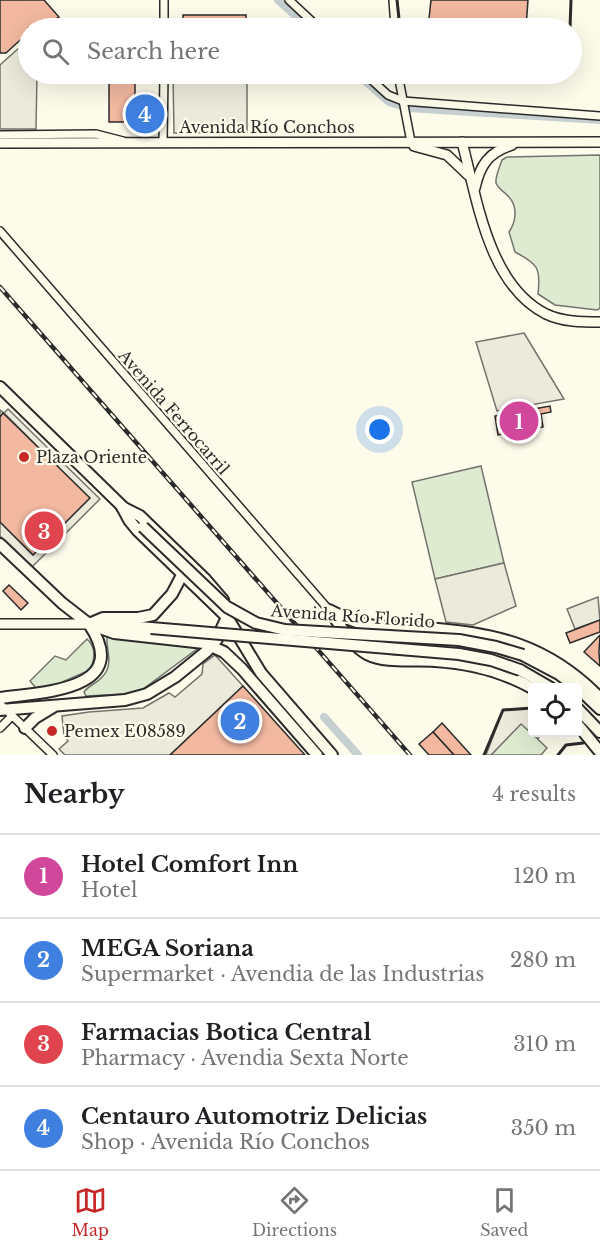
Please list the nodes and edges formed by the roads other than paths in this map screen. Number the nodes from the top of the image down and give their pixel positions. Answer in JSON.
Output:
{"nodes":[{"id":1,"x":164,"y":0,"type":"edge"},
{"id":2,"x":289,"y":0,"type":"edge"},
{"id":3,"x":393,"y":0,"type":"edge"},
{"id":4,"x":164,"y":18,"type":"edge"},
{"id":5,"x":308,"y":18,"type":"edge"},
{"id":6,"x":394,"y":18,"type":"edge"},
{"id":7,"x":164,"y":84,"type":"edge"},
{"id":8,"x":376,"y":84,"type":"edge"},
{"id":9,"x":400,"y":84,"type":"edge"},
{"id":10,"x":403,"y":101,"type":"junction"},
{"id":11,"x":600,"y":116,"type":"edge"},
{"id":12,"x":0,"y":135,"type":"edge"},
{"id":13,"x":400,"y":142,"type":"junction"},
{"id":14,"x":411,"y":142,"type":"junction"},
{"id":15,"x":462,"y":142,"type":"junction"},
{"id":16,"x":523,"y":142,"type":"junction"},
{"id":17,"x":600,"y":142,"type":"edge"},
{"id":18,"x":0,"y":143,"type":"edge"},
{"id":19,"x":128,"y":143,"type":"junction"},
{"id":20,"x":163,"y":143,"type":"junction"},
{"id":21,"x":472,"y":178,"type":"junction"},
{"id":22,"x":475,"y":191,"type":"junction"},
{"id":23,"x":0,"y":231,"type":"edge"},
{"id":24,"x":600,"y":322,"type":"edge"},
{"id":25,"x":0,"y":387,"type":"edge"},
{"id":26,"x":122,"y":507,"type":"junction"},
{"id":27,"x":0,"y":544,"type":"edge"},
{"id":28,"x":183,"y":575,"type":"junction"},
{"id":29,"x":328,"y":610,"type":"junction"},
{"id":30,"x":226,"y":617,"type":"junction"},
{"id":31,"x":0,"y":624,"type":"edge"},
{"id":32,"x":89,"y":624,"type":"junction"},
{"id":33,"x":382,"y":626,"type":"junction"},
{"id":34,"x":212,"y":645,"type":"junction"},
{"id":35,"x":387,"y":659,"type":"junction"},
{"id":36,"x":544,"y":683,"type":"edge"},
{"id":37,"x":571,"y":683,"type":"edge"},
{"id":38,"x":76,"y":686,"type":"junction"},
{"id":39,"x":528,"y":686,"type":"edge"},
{"id":40,"x":582,"y":693,"type":"edge"},
{"id":41,"x":0,"y":698,"type":"edge"},
{"id":42,"x":600,"y":698,"type":"edge"},
{"id":43,"x":83,"y":703,"type":"junction"},
{"id":44,"x":57,"y":705,"type":"junction"},
{"id":45,"x":600,"y":709,"type":"edge"},
{"id":46,"x":4,"y":710,"type":"edge"},
{"id":47,"x":582,"y":713,"type":"edge"},
{"id":48,"x":0,"y":728,"type":"edge"},
{"id":49,"x":25,"y":728,"type":"junction"},
{"id":50,"x":582,"y":730,"type":"edge"},
{"id":51,"x":600,"y":732,"type":"edge"},
{"id":52,"x":600,"y":752,"type":"edge"},
{"id":53,"x":53,"y":755,"type":"edge"},
{"id":54,"x":317,"y":755,"type":"edge"},
{"id":55,"x":332,"y":755,"type":"edge"}],
"edges":[{"from":1,"to":4,"type":"street"},
{"from":2,"to":5,"type":"street"},
{"from":3,"to":6,"type":"street"},
{"from":7,"to":20,"type":"street"},
{"from":8,"to":10,"type":"street"},
{"from":9,"to":10,"type":"street"},
{"from":10,"to":11,"type":"street"},
{"from":10,"to":14,"type":"street"},
{"from":12,"to":19,"type":"street"},
{"from":13,"to":14,"type":"main road","name":"Avenida Río Conchos"},
{"from":13,"to":20,"type":"main road","name":"Avenida Río Conchos"},
{"from":13,"to":21,"type":"main road"},
{"from":14,"to":15,"type":"main road","name":"Avenida Río Conchos"},
{"from":15,"to":16,"type":"main road","name":"Avenida Río Conchos"},
{"from":15,"to":21,"type":"main road"},
{"from":16,"to":17,"type":"main road","name":"Avenida Río Conchos"},
{"from":16,"to":22,"type":"main road"},
{"from":18,"to":19,"type":"main road","name":"Avenida Río Conchos"},
{"from":19,"to":20,"type":"main road","name":"Avenida Río Conchos"},
{"from":21,"to":22,"type":"main road"},
{"from":22,"to":24,"type":"main road"},
{"from":23,"to":29,"type":"street","name":"Avenida Ferrocarril"},
{"from":25,"to":26,"type":"main road"},
{"from":26,"to":28,"type":"main road"},
{"from":26,"to":30,"type":"main road"},
{"from":26,"to":37,"type":"main road","name":"Avenida Río Florido","bridge":true},
{"from":27,"to":32,"type":"main road"},
{"from":28,"to":30,"type":"main road"},
{"from":28,"to":32,"type":"main road"},
{"from":29,"to":33,"type":"main road"},
{"from":29,"to":35,"type":"main road"},
{"from":30,"to":34,"type":"main road"},
{"from":30,"to":55,"type":"main road"},
{"from":31,"to":32,"type":"main road"},
{"from":32,"to":34,"type":"main road"},
{"from":32,"to":36,"type":"main road","name":"Avenida Río Florido","bridge":true},
{"from":32,"to":38,"type":"main road"},
{"from":33,"to":35,"type":"main road"},
{"from":33,"to":42,"type":"main road"},
{"from":34,"to":43,"type":"main road"},
{"from":34,"to":54,"type":"main road"},
{"from":35,"to":39,"type":"main road"},
{"from":38,"to":41,"type":"main road"},
{"from":38,"to":43,"type":"main road"},
{"from":40,"to":45,"type":"main road","name":"Avenida Río Florido"},
{"from":43,"to":44,"type":"main road"},
{"from":44,"to":46,"type":"main road"},
{"from":44,"to":49,"type":"main road"},
{"from":46,"to":48,"type":"street"},
{"from":46,"to":49,"type":"street"},
{"from":47,"to":51,"type":"main road"},
{"from":49,"to":53,"type":"street"},
{"from":50,"to":52,"type":"main road"}]}
